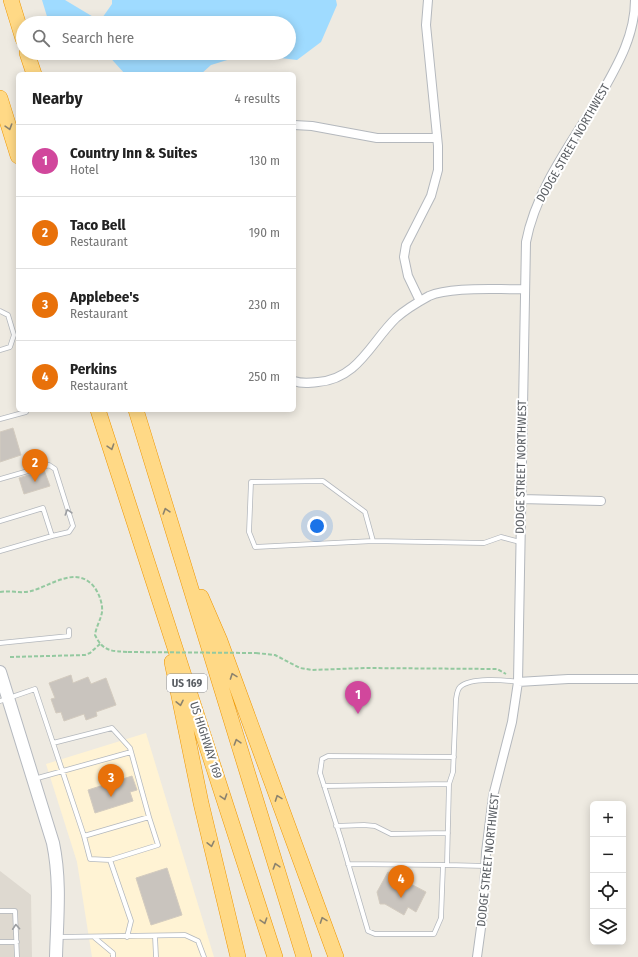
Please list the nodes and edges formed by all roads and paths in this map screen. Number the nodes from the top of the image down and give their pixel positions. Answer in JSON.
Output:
{"nodes":[{"id":1,"x":11,"y":0,"type":"edge"},
{"id":2,"x":428,"y":0,"type":"edge"},
{"id":3,"x":635,"y":0,"type":"edge"},
{"id":4,"x":16,"y":16,"type":"edge"},
{"id":5,"x":29,"y":60,"type":"edge"},
{"id":6,"x":33,"y":72,"type":"edge"},
{"id":7,"x":0,"y":98,"type":"edge"},
{"id":8,"x":296,"y":125,"type":"edge"},
{"id":9,"x":437,"y":138,"type":"junction"},
{"id":10,"x":16,"y":150,"type":"edge"},
{"id":11,"x":524,"y":289,"type":"junction"},
{"id":12,"x":420,"y":302,"type":"junction"},
{"id":13,"x":0,"y":311,"type":"edge"},
{"id":14,"x":0,"y":350,"type":"edge"},
{"id":15,"x":296,"y":381,"type":"edge"},
{"id":16,"x":26,"y":412,"type":"dead end"},
{"id":17,"x":99,"y":412,"type":"edge"},
{"id":18,"x":137,"y":412,"type":"edge"},
{"id":19,"x":0,"y":419,"type":"edge"},
{"id":20,"x":0,"y":479,"type":"edge"},
{"id":21,"x":521,"y":499,"type":"junction"},
{"id":22,"x":601,"y":500,"type":"dead end"},
{"id":23,"x":0,"y":522,"type":"edge"},
{"id":24,"x":173,"y":535,"type":"junction"},
{"id":25,"x":52,"y":536,"type":"junction"},
{"id":26,"x":373,"y":541,"type":"junction"},
{"id":27,"x":520,"y":542,"type":"junction"},
{"id":28,"x":0,"y":551,"type":"edge"},
{"id":29,"x":155,"y":583,"type":"junction"},
{"id":30,"x":0,"y":592,"type":"edge"},
{"id":31,"x":69,"y":630,"type":"dead end"},
{"id":32,"x":0,"y":643,"type":"edge"},
{"id":33,"x":100,"y":644,"type":"junction"},
{"id":34,"x":10,"y":657,"type":"dead end"},
{"id":35,"x":0,"y":672,"type":"edge"},
{"id":36,"x":638,"y":679,"type":"edge"},
{"id":37,"x":518,"y":682,"type":"junction"},
{"id":38,"x":4,"y":699,"type":"edge"},
{"id":39,"x":53,"y":743,"type":"junction"},
{"id":40,"x":131,"y":752,"type":"junction"},
{"id":41,"x":454,"y":757,"type":"junction"},
{"id":42,"x":63,"y":771,"type":"junction"},
{"id":43,"x":34,"y":779,"type":"junction"},
{"id":44,"x":449,"y":784,"type":"junction"},
{"id":45,"x":324,"y":786,"type":"junction"},
{"id":46,"x":149,"y":817,"type":"junction"},
{"id":47,"x":336,"y":826,"type":"junction"},
{"id":48,"x":448,"y":833,"type":"junction"},
{"id":49,"x":84,"y":836,"type":"junction"},
{"id":50,"x":110,"y":860,"type":"junction"},
{"id":51,"x":348,"y":864,"type":"junction"},
{"id":52,"x":445,"y":865,"type":"junction"},
{"id":53,"x":485,"y":866,"type":"junction"},
{"id":54,"x":0,"y":911,"type":"edge"},
{"id":55,"x":155,"y":936,"type":"junction"},
{"id":56,"x":56,"y":937,"type":"junction"},
{"id":57,"x":127,"y":937,"type":"junction"},
{"id":58,"x":95,"y":938,"type":"junction"},
{"id":59,"x":0,"y":942,"type":"edge"},
{"id":60,"x":17,"y":942,"type":"junction"},
{"id":61,"x":17,"y":957,"type":"edge"},
{"id":62,"x":56,"y":957,"type":"edge"},
{"id":63,"x":113,"y":957,"type":"edge"},
{"id":64,"x":156,"y":957,"type":"edge"},
{"id":65,"x":204,"y":957,"type":"edge"},
{"id":66,"x":238,"y":957,"type":"edge"},
{"id":67,"x":274,"y":957,"type":"edge"},
{"id":68,"x":304,"y":957,"type":"edge"},
{"id":69,"x":336,"y":957,"type":"edge"},
{"id":70,"x":477,"y":957,"type":"edge"}],
"edges":[{"from":1,"to":4,"type":"highway"},
{"from":2,"to":9,"type":"street"},
{"from":3,"to":11,"type":"street","name":"DODGE STREET NORTHWEST"},
{"from":5,"to":6,"type":"highway"},
{"from":7,"to":10,"type":"highway","one_way":true},
{"from":8,"to":9,"type":"street"},
{"from":9,"to":12,"type":"street"},
{"from":11,"to":12,"type":"street"},
{"from":11,"to":21,"type":"street","name":"DODGE STREET NORTHWEST"},
{"from":12,"to":15,"type":"street"},
{"from":13,"to":14,"type":"lane"},
{"from":16,"to":19,"type":"lane"},
{"from":17,"to":29,"type":"highway","name":"US HIGHWAY 169","number":"US 169","one_way":true},
{"from":24,"to":18,"type":"highway","number":"US 169","one_way":true},
{"from":25,"to":20,"type":"lane","one_way":true},
{"from":21,"to":22,"type":"street"},
{"from":21,"to":27,"type":"street","name":"DODGE STREET NORTHWEST"},
{"from":23,"to":25,"type":"lane"},
{"from":68,"to":24,"type":"highway","number":"US 169","one_way":true},
{"from":69,"to":24,"type":"highway","one_way":true},
{"from":25,"to":28,"type":"lane"},
{"from":26,"to":26,"type":"lane"},
{"from":26,"to":27,"type":"lane"},
{"from":27,"to":37,"type":"street","name":"DODGE STREET NORTHWEST"},
{"from":29,"to":66,"type":"highway","one_way":true},
{"from":29,"to":67,"type":"highway","name":"US HIGHWAY 169","number":"US 169","one_way":true},
{"from":30,"to":33,"type":"path"},
{"from":31,"to":32,"type":"lane"},
{"from":33,"to":34,"type":"path"},
{"from":33,"to":37,"type":"path","bridge":true},
{"from":35,"to":38,"type":"street"},
{"from":36,"to":37,"type":"street"},
{"from":37,"to":41,"type":"lane"},
{"from":37,"to":53,"type":"street","name":"DODGE STREET NORTHWEST"},
{"from":38,"to":39,"type":"lane"},
{"from":38,"to":43,"type":"street"},
{"from":39,"to":40,"type":"lane"},
{"from":39,"to":42,"type":"lane"},
{"from":40,"to":42,"type":"lane"},
{"from":40,"to":46,"type":"lane"},
{"from":41,"to":44,"type":"lane"},
{"from":41,"to":45,"type":"lane"},
{"from":42,"to":43,"type":"lane"},
{"from":42,"to":49,"type":"lane"},
{"from":43,"to":56,"type":"street"},
{"from":44,"to":45,"type":"lane"},
{"from":44,"to":48,"type":"lane"},
{"from":45,"to":47,"type":"lane"},
{"from":46,"to":49,"type":"lane"},
{"from":46,"to":50,"type":"lane"},
{"from":47,"to":48,"type":"lane"},
{"from":47,"to":51,"type":"lane"},
{"from":48,"to":52,"type":"lane"},
{"from":49,"to":50,"type":"lane"},
{"from":50,"to":57,"type":"lane"},
{"from":51,"to":52,"type":"lane"},
{"from":51,"to":52,"type":"lane"},
{"from":52,"to":53,"type":"lane"},
{"from":53,"to":70,"type":"street","name":"DODGE STREET NORTHWEST"},
{"from":60,"to":54,"type":"lane","one_way":true},
{"from":55,"to":57,"type":"lane"},
{"from":55,"to":64,"type":"lane"},
{"from":55,"to":65,"type":"lane"},
{"from":56,"to":58,"type":"lane"},
{"from":56,"to":62,"type":"street"},
{"from":57,"to":58,"type":"lane"},
{"from":58,"to":63,"type":"lane"},
{"from":59,"to":60,"type":"lane"},
{"from":60,"to":61,"type":"lane"}]}
